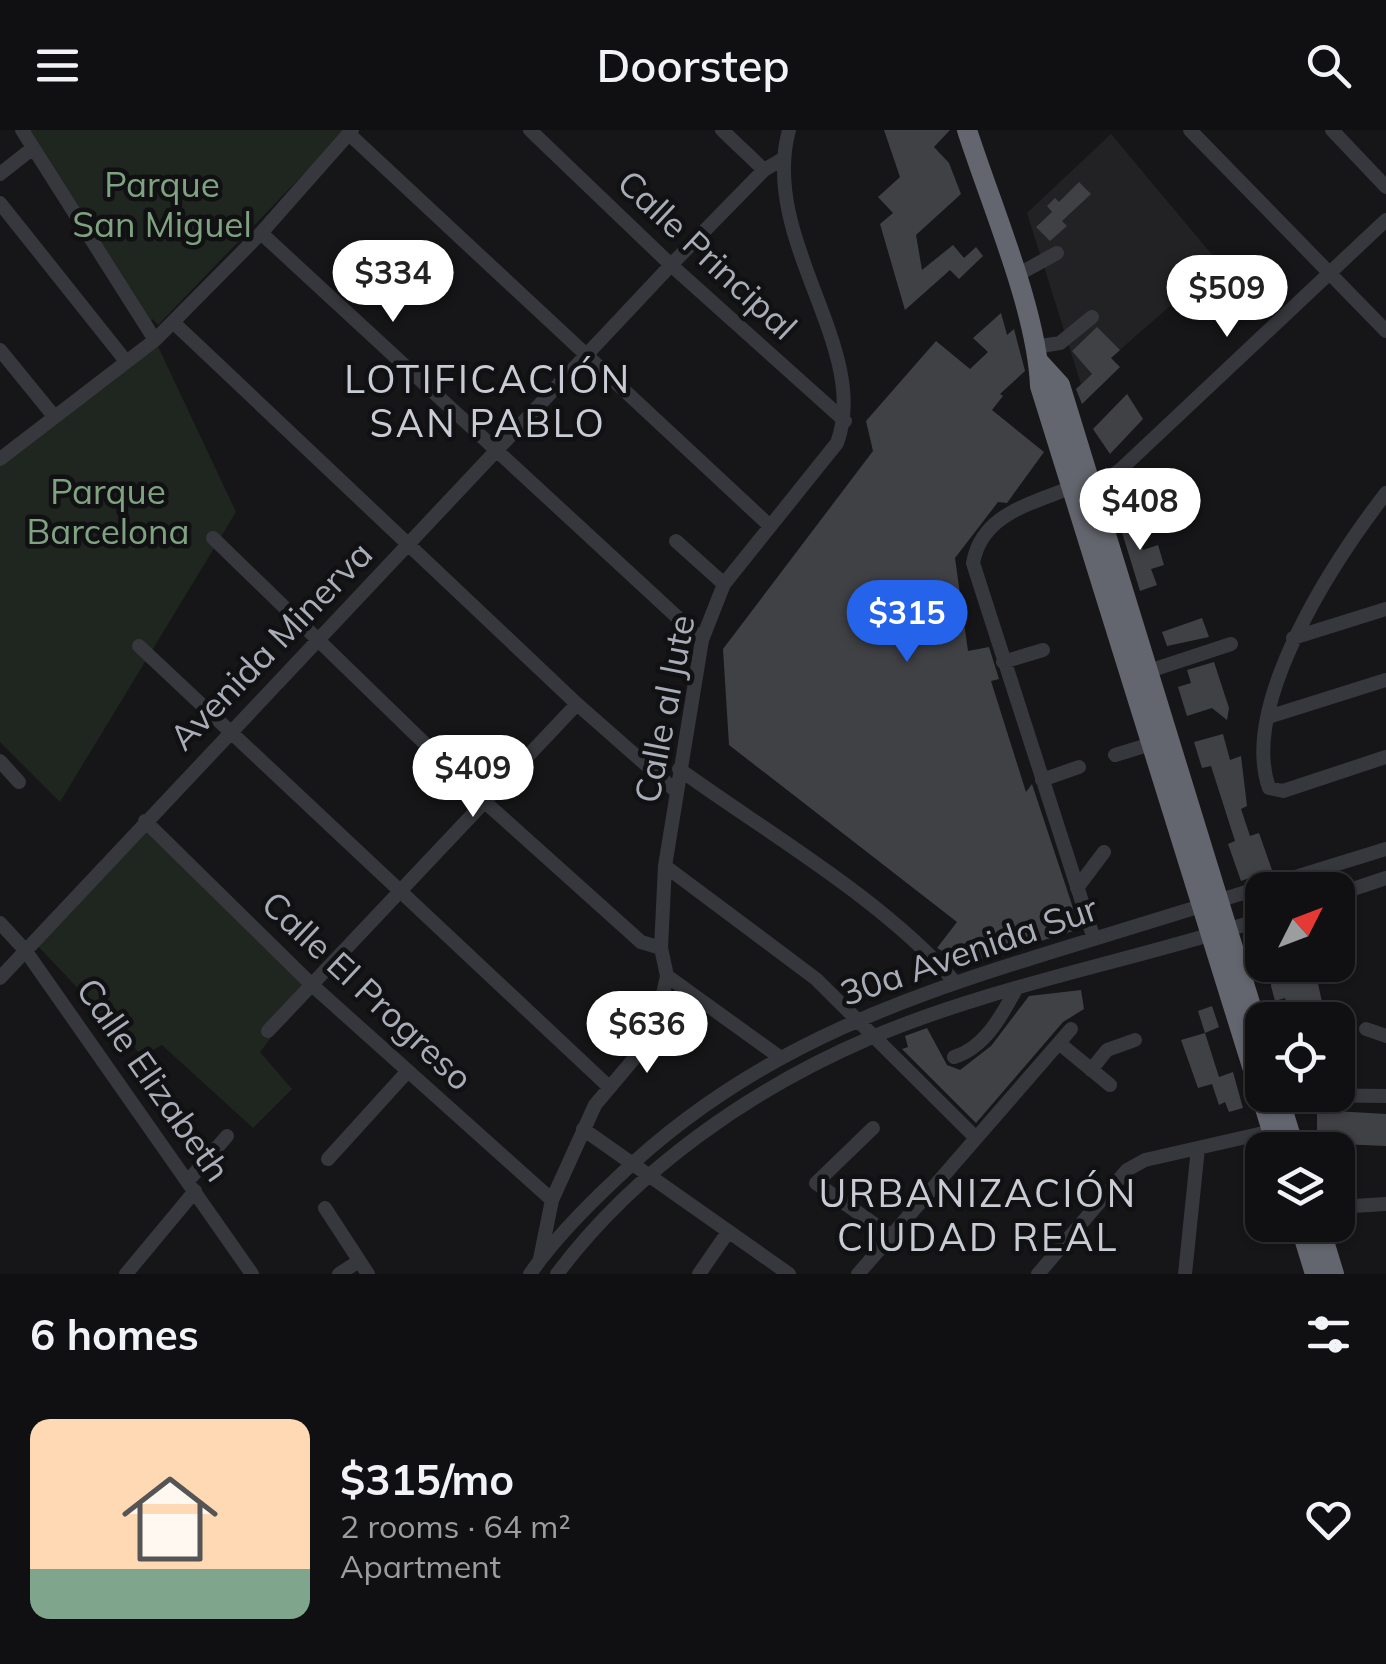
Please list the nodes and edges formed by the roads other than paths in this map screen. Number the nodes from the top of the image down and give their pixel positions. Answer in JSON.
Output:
{"nodes":[{"id":1,"x":22,"y":130,"type":"edge"},
{"id":2,"x":530,"y":130,"type":"edge"},
{"id":3,"x":722,"y":130,"type":"edge"},
{"id":4,"x":789,"y":130,"type":"edge"},
{"id":5,"x":967,"y":130,"type":"edge"},
{"id":6,"x":1190,"y":130,"type":"edge"},
{"id":7,"x":1332,"y":130,"type":"edge"},
{"id":8,"x":350,"y":132,"type":"edge"},
{"id":9,"x":33,"y":148,"type":"junction"},
{"id":10,"x":781,"y":160,"type":"junction"},
{"id":11,"x":764,"y":170,"type":"junction"},
{"id":12,"x":0,"y":174,"type":"edge"},
{"id":13,"x":1386,"y":187,"type":"edge"},
{"id":14,"x":0,"y":203,"type":"edge"},
{"id":15,"x":1386,"y":220,"type":"edge"},
{"id":16,"x":261,"y":232,"type":"junction"},
{"id":17,"x":1057,"y":253,"type":"dead end"},
{"id":18,"x":671,"y":265,"type":"junction"},
{"id":19,"x":1328,"y":275,"type":"junction"},
{"id":20,"x":1015,"y":276,"type":"junction"},
{"id":21,"x":1092,"y":317,"type":"dead end"},
{"id":22,"x":173,"y":322,"type":"junction"},
{"id":23,"x":1386,"y":331,"type":"edge"},
{"id":24,"x":154,"y":340,"type":"junction"},
{"id":25,"x":0,"y":350,"type":"edge"},
{"id":26,"x":1037,"y":354,"type":"junction"},
{"id":27,"x":585,"y":356,"type":"junction"},
{"id":28,"x":126,"y":360,"type":"junction"},
{"id":29,"x":53,"y":415,"type":"junction"},
{"id":30,"x":845,"y":422,"type":"junction"},
{"id":31,"x":496,"y":450,"type":"junction"},
{"id":32,"x":0,"y":459,"type":"edge"},
{"id":33,"x":1082,"y":488,"type":"junction"},
{"id":34,"x":1386,"y":493,"type":"edge"},
{"id":35,"x":770,"y":526,"type":"junction"},
{"id":36,"x":213,"y":538,"type":"dead end"},
{"id":37,"x":676,"y":541,"type":"dead end"},
{"id":38,"x":410,"y":544,"type":"junction"},
{"id":39,"x":724,"y":584,"type":"junction"},
{"id":40,"x":1386,"y":609,"type":"edge"},
{"id":41,"x":1293,"y":638,"type":"junction"},
{"id":42,"x":702,"y":640,"type":"junction"},
{"id":43,"x":319,"y":641,"type":"junction"},
{"id":44,"x":1231,"y":644,"type":"dead end"},
{"id":45,"x":139,"y":646,"type":"dead end"},
{"id":46,"x":1043,"y":650,"type":"dead end"},
{"id":47,"x":1003,"y":662,"type":"junction"},
{"id":48,"x":1150,"y":671,"type":"junction"},
{"id":49,"x":1386,"y":680,"type":"edge"},
{"id":50,"x":577,"y":704,"type":"junction"},
{"id":51,"x":1268,"y":717,"type":"junction"},
{"id":52,"x":229,"y":734,"type":"junction"},
{"id":53,"x":1151,"y":744,"type":"junction"},
{"id":54,"x":1116,"y":755,"type":"dead end"},
{"id":55,"x":1386,"y":758,"type":"edge"},
{"id":56,"x":0,"y":761,"type":"edge"},
{"id":57,"x":1079,"y":767,"type":"dead end"},
{"id":58,"x":679,"y":769,"type":"junction"},
{"id":59,"x":1042,"y":780,"type":"junction"},
{"id":60,"x":19,"y":782,"type":"dead end"},
{"id":61,"x":677,"y":792,"type":"junction"},
{"id":62,"x":485,"y":802,"type":"junction"},
{"id":63,"x":146,"y":820,"type":"junction"},
{"id":64,"x":1386,"y":849,"type":"edge"},
{"id":65,"x":1104,"y":852,"type":"dead end"},
{"id":66,"x":665,"y":866,"type":"junction"},
{"id":67,"x":1386,"y":878,"type":"edge"},
{"id":68,"x":1077,"y":888,"type":"junction"},
{"id":69,"x":1355,"y":888,"type":"edge"},
{"id":70,"x":400,"y":892,"type":"junction"},
{"id":71,"x":1211,"y":903,"type":"junction"},
{"id":72,"x":0,"y":923,"type":"edge"},
{"id":73,"x":1245,"y":925,"type":"edge"},
{"id":74,"x":1219,"y":933,"type":"junction"},
{"id":75,"x":1094,"y":939,"type":"junction"},
{"id":76,"x":661,"y":948,"type":"junction"},
{"id":77,"x":25,"y":950,"type":"junction"},
{"id":78,"x":1038,"y":955,"type":"junction"},
{"id":79,"x":988,"y":971,"type":"junction"},
{"id":80,"x":667,"y":976,"type":"junction"},
{"id":81,"x":0,"y":978,"type":"edge"},
{"id":82,"x":954,"y":981,"type":"junction"},
{"id":83,"x":1042,"y":983,"type":"junction"},
{"id":84,"x":312,"y":985,"type":"junction"},
{"id":85,"x":1015,"y":991,"type":"junction"},
{"id":86,"x":994,"y":996,"type":"junction"},
{"id":87,"x":1246,"y":1002,"type":"edge"},
{"id":88,"x":856,"y":1019,"type":"junction"},
{"id":89,"x":1072,"y":1029,"type":"dead end"},
{"id":90,"x":1366,"y":1029,"type":"dead end"},
{"id":91,"x":268,"y":1031,"type":"dead end"},
{"id":92,"x":1386,"y":1036,"type":"edge"},
{"id":93,"x":870,"y":1038,"type":"junction"},
{"id":94,"x":1135,"y":1040,"type":"dead end"},
{"id":95,"x":1059,"y":1043,"type":"junction"},
{"id":96,"x":778,"y":1056,"type":"junction"},
{"id":97,"x":954,"y":1057,"type":"dead end"},
{"id":98,"x":1090,"y":1070,"type":"junction"},
{"id":99,"x":408,"y":1072,"type":"junction"},
{"id":100,"x":1110,"y":1085,"type":"dead end"},
{"id":101,"x":608,"y":1086,"type":"junction"},
{"id":102,"x":1355,"y":1096,"type":"edge"},
{"id":103,"x":1386,"y":1096,"type":"edge"},
{"id":104,"x":874,"y":1128,"type":"dead end"},
{"id":105,"x":583,"y":1129,"type":"junction"},
{"id":106,"x":1273,"y":1132,"type":"edge"},
{"id":107,"x":227,"y":1136,"type":"dead end"},
{"id":108,"x":976,"y":1138,"type":"junction"},
{"id":109,"x":1245,"y":1143,"type":"edge"},
{"id":110,"x":1198,"y":1148,"type":"junction"},
{"id":111,"x":328,"y":1159,"type":"dead end"},
{"id":112,"x":632,"y":1163,"type":"junction"},
{"id":113,"x":650,"y":1175,"type":"junction"},
{"id":114,"x":191,"y":1186,"type":"junction"},
{"id":115,"x":552,"y":1200,"type":"junction"},
{"id":116,"x":1386,"y":1204,"type":"edge"},
{"id":117,"x":1355,"y":1206,"type":"edge"},
{"id":118,"x":325,"y":1208,"type":"dead end"},
{"id":119,"x":728,"y":1232,"type":"junction"},
{"id":120,"x":891,"y":1236,"type":"junction"},
{"id":121,"x":1305,"y":1242,"type":"edge"},
{"id":122,"x":1324,"y":1242,"type":"edge"},
{"id":123,"x":540,"y":1259,"type":"junction"},
{"id":124,"x":363,"y":1267,"type":"edge"},
{"id":125,"x":126,"y":1274,"type":"edge"},
{"id":126,"x":252,"y":1274,"type":"edge"},
{"id":127,"x":339,"y":1274,"type":"edge"},
{"id":128,"x":530,"y":1274,"type":"edge"},
{"id":129,"x":558,"y":1274,"type":"edge"},
{"id":130,"x":699,"y":1274,"type":"edge"},
{"id":131,"x":789,"y":1274,"type":"edge"},
{"id":132,"x":858,"y":1274,"type":"edge"},
{"id":133,"x":1038,"y":1274,"type":"edge"},
{"id":134,"x":1185,"y":1274,"type":"edge"},
{"id":135,"x":1314,"y":1274,"type":"edge"},
{"id":136,"x":1334,"y":1274,"type":"edge"}],
"edges":[{"from":1,"to":9,"type":"street"},
{"from":2,"to":18,"type":"street","name":"Calle Principal"},
{"from":3,"to":11,"type":"street"},
{"from":4,"to":10,"type":"street"},
{"from":5,"to":20,"type":"highway"},
{"from":6,"to":19,"type":"street"},
{"from":7,"to":13,"type":"street"},
{"from":8,"to":16,"type":"street"},
{"from":8,"to":27,"type":"street"},
{"from":9,"to":12,"type":"street"},
{"from":9,"to":24,"type":"street"},
{"from":10,"to":11,"type":"street","name":"Avenida Minerva"},
{"from":10,"to":30,"type":"street"},
{"from":11,"to":18,"type":"street","name":"Avenida Minerva"},
{"from":14,"to":28,"type":"street"},
{"from":15,"to":19,"type":"street"},
{"from":16,"to":22,"type":"street"},
{"from":16,"to":31,"type":"street"},
{"from":17,"to":20,"type":"street"},
{"from":18,"to":27,"type":"street","name":"Avenida Minerva"},
{"from":18,"to":30,"type":"street","name":"Calle Principal"},
{"from":19,"to":23,"type":"street"},
{"from":19,"to":33,"type":"street"},
{"from":20,"to":26,"type":"highway"},
{"from":21,"to":26,"type":"street"},
{"from":22,"to":24,"type":"street"},
{"from":22,"to":38,"type":"street"},
{"from":24,"to":28,"type":"street"},
{"from":25,"to":29,"type":"street"},
{"from":26,"to":33,"type":"highway"},
{"from":27,"to":31,"type":"street","name":"Avenida Minerva"},
{"from":27,"to":35,"type":"street"},
{"from":28,"to":29,"type":"street"},
{"from":29,"to":32,"type":"street"},
{"from":30,"to":35,"type":"street","name":"Calle al Jute"},
{"from":31,"to":38,"type":"street","name":"Avenida Minerva"},
{"from":31,"to":42,"type":"street"},
{"from":33,"to":47,"type":"street"},
{"from":33,"to":48,"type":"highway"},
{"from":33,"to":53,"type":"highway"},
{"from":34,"to":41,"type":"street"},
{"from":35,"to":39,"type":"street","name":"Calle al Jute"},
{"from":36,"to":43,"type":"street"},
{"from":37,"to":39,"type":"street"},
{"from":38,"to":43,"type":"street","name":"Avenida Minerva"},
{"from":38,"to":50,"type":"street"},
{"from":39,"to":42,"type":"street","name":"Calle al Jute"},
{"from":40,"to":41,"type":"street"},
{"from":41,"to":51,"type":"street"},
{"from":42,"to":58,"type":"street","name":"Calle al Jute"},
{"from":43,"to":52,"type":"street","name":"Avenida Minerva"},
{"from":43,"to":62,"type":"street"},
{"from":44,"to":48,"type":"street"},
{"from":45,"to":52,"type":"street"},
{"from":46,"to":47,"type":"street"},
{"from":47,"to":59,"type":"street"},
{"from":48,"to":71,"type":"highway"},
{"from":49,"to":51,"type":"street"},
{"from":50,"to":61,"type":"street"},
{"from":50,"to":62,"type":"street"},
{"from":51,"to":55,"type":"street"},
{"from":52,"to":63,"type":"street","name":"Avenida Minerva"},
{"from":52,"to":70,"type":"street"},
{"from":53,"to":54,"type":"street"},
{"from":53,"to":71,"type":"highway"},
{"from":56,"to":60,"type":"street"},
{"from":57,"to":59,"type":"street"},
{"from":58,"to":61,"type":"street","name":"Calle al Jute"},
{"from":58,"to":82,"type":"street"},
{"from":59,"to":68,"type":"street"},
{"from":61,"to":66,"type":"street","name":"Calle al Jute"},
{"from":62,"to":70,"type":"street"},
{"from":62,"to":76,"type":"street"},
{"from":63,"to":77,"type":"street","name":"Avenida Minerva"},
{"from":63,"to":84,"type":"street","name":"Calle El Progreso"},
{"from":64,"to":71,"type":"street","name":"30a Avenida Sur"},
{"from":65,"to":68,"type":"street"},
{"from":66,"to":76,"type":"street","name":"Calle al Jute"},
{"from":66,"to":88,"type":"street"},
{"from":67,"to":69,"type":"street"},
{"from":68,"to":75,"type":"street"},
{"from":70,"to":84,"type":"street"},
{"from":70,"to":101,"type":"street"},
{"from":71,"to":74,"type":"highway"},
{"from":71,"to":75,"type":"street","name":"30a Avenida Sur"},
{"from":72,"to":77,"type":"street","name":"Calle Elizabeth"},
{"from":73,"to":74,"type":"street","name":"30a Avenida Sur"},
{"from":74,"to":83,"type":"street","name":"30a Avenida Sur"},
{"from":74,"to":87,"type":"highway"},
{"from":74,"to":106,"type":"highway"},
{"from":75,"to":78,"type":"street","name":"30a Avenida Sur"},
{"from":76,"to":80,"type":"street","name":"Calle al Jute"},
{"from":77,"to":81,"type":"street","name":"Avenida Minerva"},
{"from":77,"to":114,"type":"street","name":"Calle Elizabeth"},
{"from":78,"to":79,"type":"street","name":"30a Avenida Sur"},
{"from":78,"to":83,"type":"street"},
{"from":79,"to":82,"type":"street","name":"30a Avenida Sur"},
{"from":79,"to":86,"type":"street"},
{"from":80,"to":96,"type":"street"},
{"from":80,"to":101,"type":"street","name":"Calle al Jute"},
{"from":82,"to":88,"type":"street","name":"30a Avenida Sur"},
{"from":83,"to":85,"type":"street","name":"30a Avenida Sur"},
{"from":84,"to":91,"type":"street"},
{"from":84,"to":99,"type":"street","name":"Calle El Progreso"},
{"from":85,"to":86,"type":"street","name":"30a Avenida Sur"},
{"from":85,"to":97,"type":"street"},
{"from":86,"to":93,"type":"street","name":"30a Avenida Sur"},
{"from":88,"to":93,"type":"street"},
{"from":88,"to":96,"type":"street","name":"30a Avenida Sur"},
{"from":89,"to":95,"type":"street"},
{"from":90,"to":92,"type":"street"},
{"from":93,"to":108,"type":"street"},
{"from":93,"to":113,"type":"street","name":"30a Avenida Sur"},
{"from":94,"to":98,"type":"street"},
{"from":95,"to":98,"type":"street"},
{"from":95,"to":108,"type":"street"},
{"from":96,"to":112,"type":"street","name":"30a Avenida Sur"},
{"from":98,"to":100,"type":"street"},
{"from":99,"to":111,"type":"street"},
{"from":99,"to":115,"type":"street","name":"Calle El Progreso"},
{"from":101,"to":105,"type":"street","name":"Calle al Jute"},
{"from":102,"to":103,"type":"street"},
{"from":104,"to":120,"type":"street"},
{"from":105,"to":112,"type":"street"},
{"from":105,"to":115,"type":"street","name":"Calle al Jute"},
{"from":107,"to":114,"type":"street"},
{"from":108,"to":120,"type":"street"},
{"from":109,"to":110,"type":"street"},
{"from":110,"to":133,"type":"street"},
{"from":110,"to":134,"type":"street"},
{"from":112,"to":113,"type":"street"},
{"from":112,"to":123,"type":"street","name":"30a Avenida Sur"},
{"from":113,"to":119,"type":"street"},
{"from":113,"to":129,"type":"street","name":"30a Avenida Sur"},
{"from":114,"to":125,"type":"street"},
{"from":114,"to":126,"type":"street","name":"Calle Elizabeth"},
{"from":115,"to":123,"type":"street","name":"Calle al Jute"},
{"from":116,"to":117,"type":"street"},
{"from":118,"to":124,"type":"street"},
{"from":119,"to":130,"type":"street"},
{"from":119,"to":131,"type":"street"},
{"from":120,"to":132,"type":"street"},
{"from":121,"to":135,"type":"highway"},
{"from":122,"to":136,"type":"highway"},
{"from":123,"to":128,"type":"street","name":"30a Avenida Sur"},
{"from":124,"to":127,"type":"street"}]}
